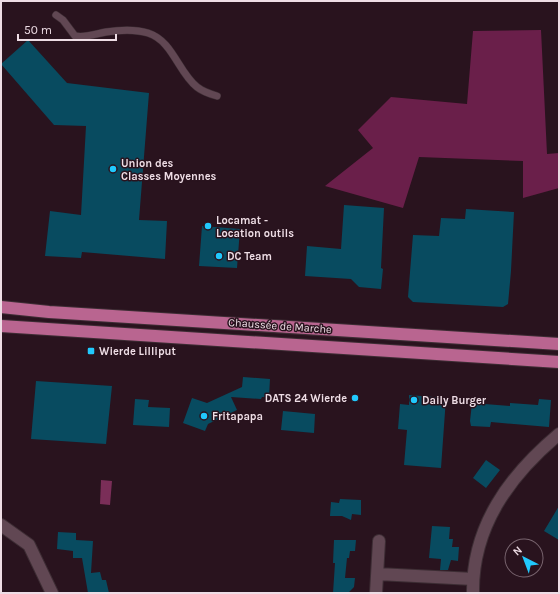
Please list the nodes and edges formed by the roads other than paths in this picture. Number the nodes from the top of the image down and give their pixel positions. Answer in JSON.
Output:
{"nodes":[{"id":1,"x":56,"y":15,"type":"dead end"},
{"id":2,"x":216,"y":96,"type":"dead end"},
{"id":3,"x":1,"y":307,"type":"edge"},
{"id":4,"x":1,"y":326,"type":"edge"},
{"id":5,"x":559,"y":344,"type":"edge"},
{"id":6,"x":559,"y":362,"type":"edge"},
{"id":7,"x":559,"y":434,"type":"edge"},
{"id":8,"x":1,"y":525,"type":"edge"},
{"id":9,"x":379,"y":541,"type":"dead end"},
{"id":10,"x":378,"y":574,"type":"junction"},
{"id":11,"x":473,"y":579,"type":"junction"},
{"id":12,"x":52,"y":593,"type":"edge"},
{"id":13,"x":376,"y":593,"type":"edge"},
{"id":14,"x":473,"y":593,"type":"edge"}],
"edges":[{"from":1,"to":2,"type":"lane"},
{"from":3,"to":5,"type":"main road","name":"Chaussée de Marche"},
{"from":4,"to":6,"type":"main road","name":"Chaussée de Marche"},
{"from":7,"to":11,"type":"street"},
{"from":8,"to":12,"type":"street"},
{"from":9,"to":10,"type":"street"},
{"from":10,"to":11,"type":"street"},
{"from":10,"to":13,"type":"street"},
{"from":11,"to":14,"type":"street"}]}
